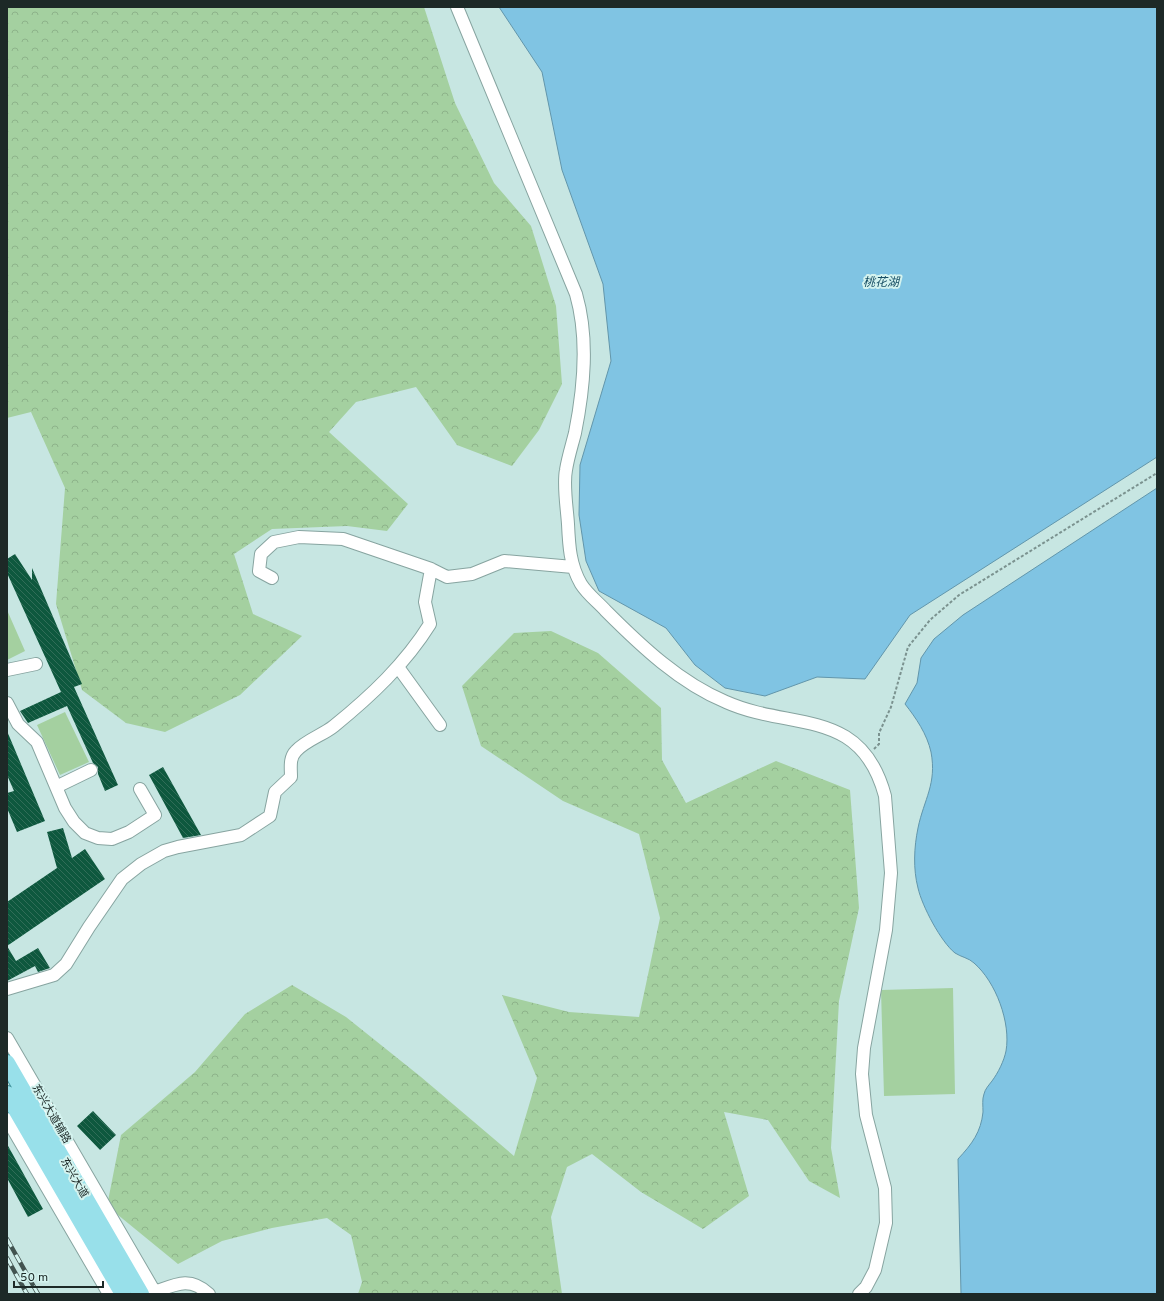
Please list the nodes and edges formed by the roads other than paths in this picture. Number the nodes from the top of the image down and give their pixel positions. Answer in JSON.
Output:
{"nodes":[{"id":1,"x":456,"y":7,"type":"edge"},
{"id":2,"x":573,"y":567,"type":"junction"},
{"id":3,"x":431,"y":569,"type":"junction"},
{"id":4,"x":272,"y":578,"type":"dead end"},
{"id":5,"x":36,"y":664,"type":"dead end"},
{"id":6,"x":398,"y":667,"type":"junction"},
{"id":7,"x":7,"y":670,"type":"edge"},
{"id":8,"x":7,"y":703,"type":"edge"},
{"id":9,"x":440,"y":725,"type":"dead end"},
{"id":10,"x":91,"y":770,"type":"dead end"},
{"id":11,"x":56,"y":787,"type":"junction"},
{"id":12,"x":140,"y":789,"type":"dead end"},
{"id":13,"x":7,"y":989,"type":"edge"},
{"id":14,"x":8,"y":1039,"type":"edge"},
{"id":15,"x":8,"y":1065,"type":"edge"},
{"id":16,"x":7,"y":1094,"type":"edge"},
{"id":17,"x":7,"y":1119,"type":"edge"},
{"id":18,"x":24,"y":1123,"type":"junction"},
{"id":19,"x":27,"y":1153,"type":"junction"},
{"id":20,"x":151,"y":1293,"type":"edge"},
{"id":21,"x":109,"y":1294,"type":"edge"},
{"id":22,"x":123,"y":1294,"type":"edge"},
{"id":23,"x":209,"y":1294,"type":"edge"},
{"id":24,"x":859,"y":1294,"type":"edge"}],
"edges":[{"from":1,"to":2,"type":"street"},
{"from":2,"to":3,"type":"street"},
{"from":2,"to":24,"type":"street"},
{"from":3,"to":4,"type":"street"},
{"from":3,"to":6,"type":"street"},
{"from":5,"to":7,"type":"street"},
{"from":6,"to":9,"type":"street"},
{"from":6,"to":13,"type":"street"},
{"from":8,"to":11,"type":"street"},
{"from":10,"to":11,"type":"street"},
{"from":11,"to":12,"type":"street"},
{"from":14,"to":15,"type":"street"},
{"from":14,"to":20,"type":"street","name":"东兴大道辅路"},
{"from":15,"to":20,"type":"main road","name":"东兴大道"},
{"from":16,"to":18,"type":"main road","name":"东兴大道"},
{"from":17,"to":19,"type":"street"},
{"from":18,"to":19,"type":"street"},
{"from":18,"to":22,"type":"main road","name":"东兴大道"},
{"from":19,"to":21,"type":"street"},
{"from":20,"to":23,"type":"street"}]}
